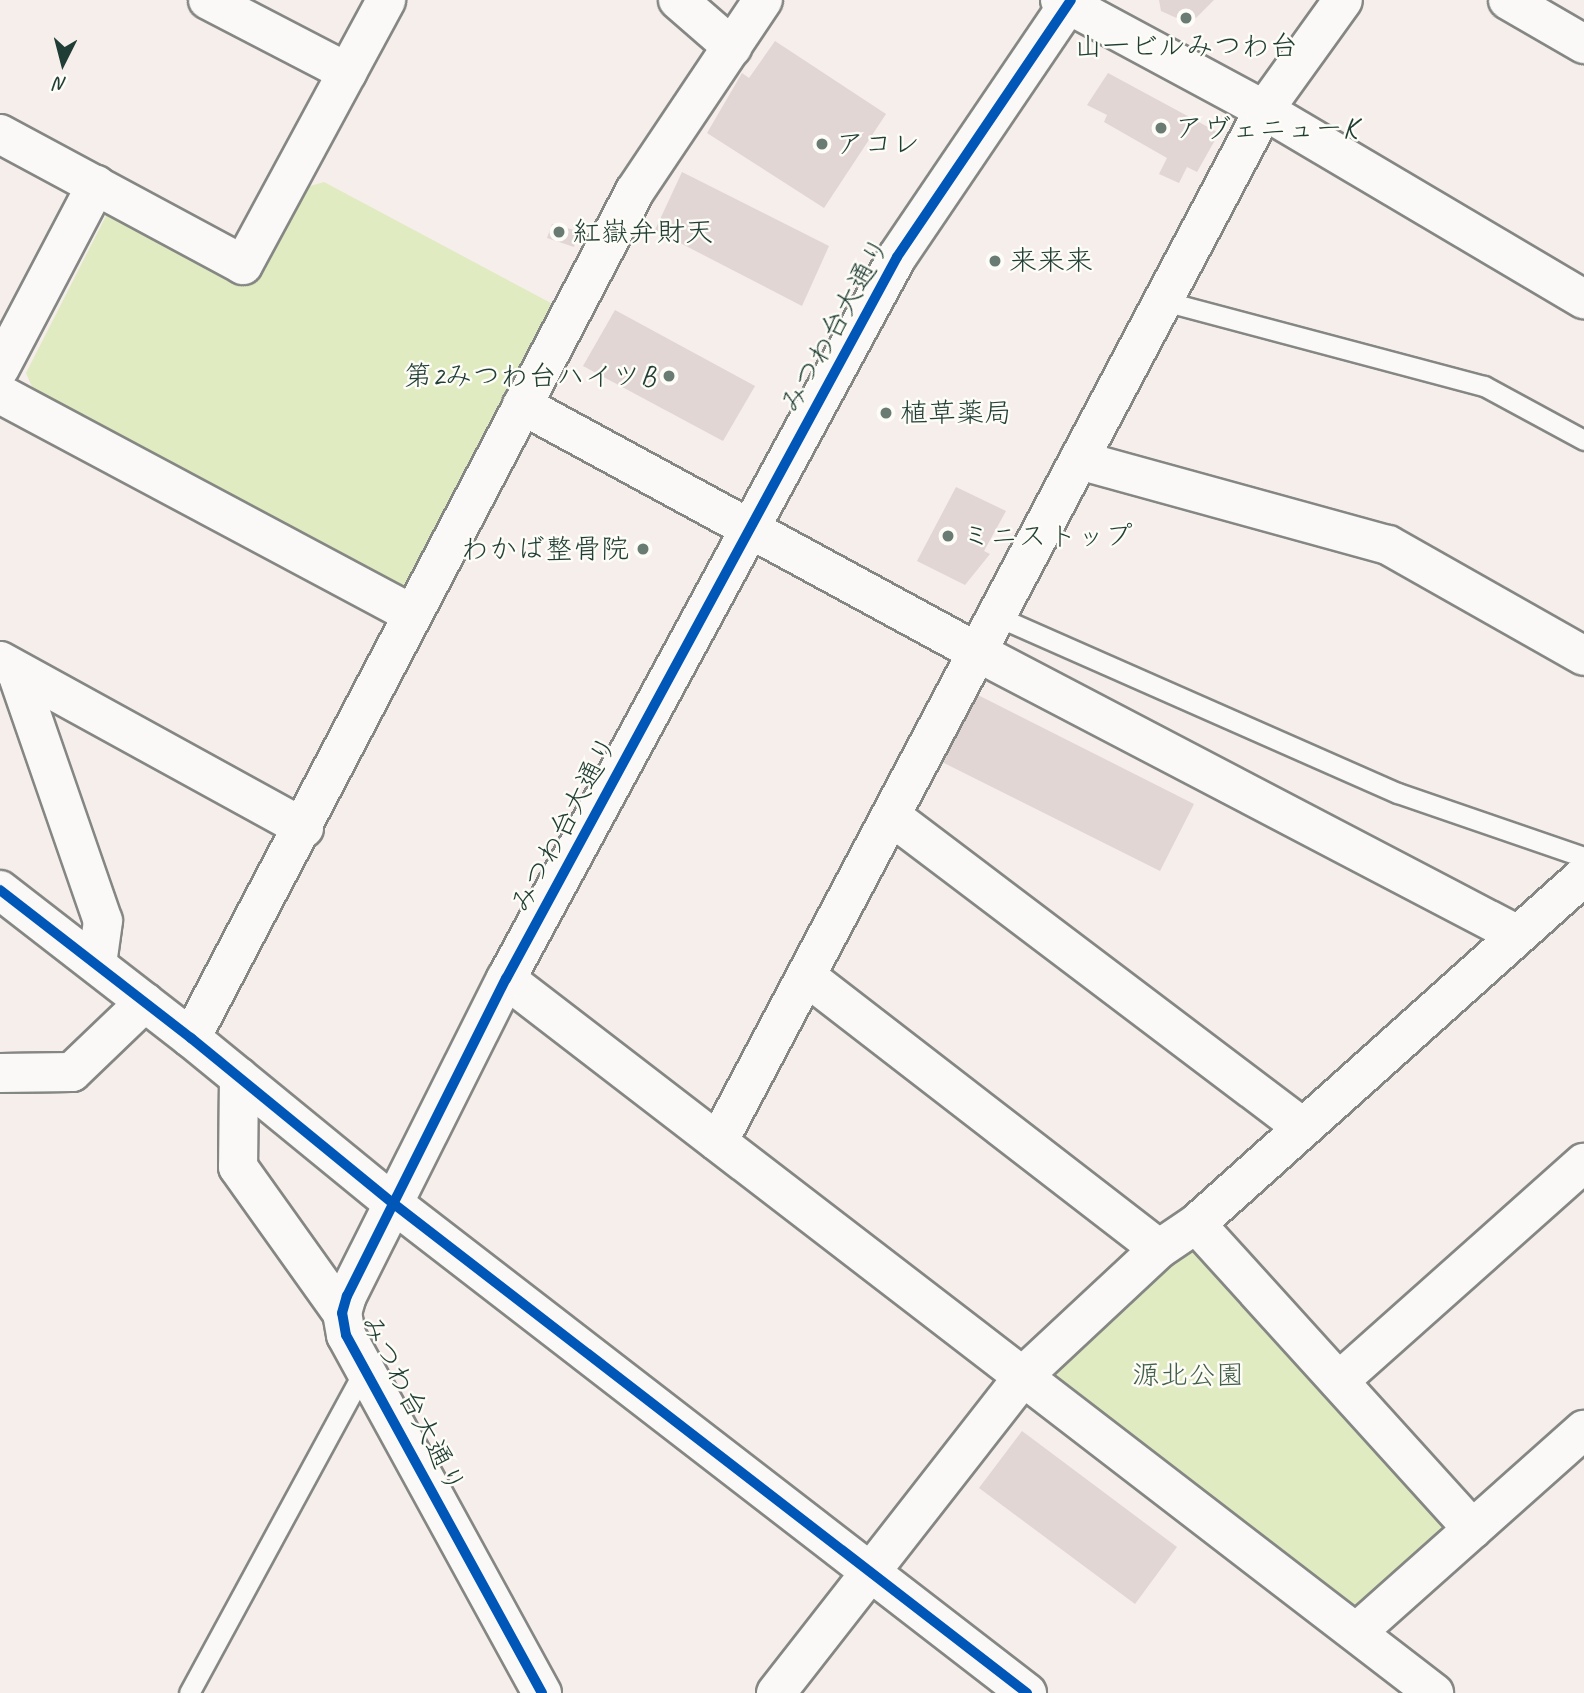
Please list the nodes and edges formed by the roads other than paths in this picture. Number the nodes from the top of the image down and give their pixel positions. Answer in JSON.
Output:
{"nodes":[{"id":1,"x":208,"y":0,"type":"edge"},
{"id":2,"x":386,"y":0,"type":"edge"},
{"id":3,"x":678,"y":0,"type":"edge"},
{"id":4,"x":763,"y":0,"type":"edge"},
{"id":5,"x":1343,"y":0,"type":"edge"},
{"id":6,"x":1508,"y":0,"type":"edge"},
{"id":7,"x":1066,"y":1,"type":"edge"},
{"id":8,"x":1584,"y":44,"type":"edge"},
{"id":9,"x":732,"y":47,"type":"junction"},
{"id":10,"x":347,"y":72,"type":"junction"},
{"id":11,"x":1264,"y":110,"type":"junction"},
{"id":12,"x":0,"y":134,"type":"edge"},
{"id":13,"x":96,"y":185,"type":"junction"},
{"id":14,"x":1584,"y":299,"type":"edge"},
{"id":15,"x":1164,"y":301,"type":"junction"},
{"id":16,"x":0,"y":368,"type":"edge"},
{"id":17,"x":0,"y":394,"type":"edge"},
{"id":18,"x":522,"y":405,"type":"junction"},
{"id":19,"x":1584,"y":439,"type":"edge"},
{"id":20,"x":1079,"y":460,"type":"junction"},
{"id":21,"x":750,"y":528,"type":"junction"},
{"id":22,"x":412,"y":614,"type":"junction"},
{"id":23,"x":996,"y":616,"type":"junction"},
{"id":24,"x":977,"y":652,"type":"junction"},
{"id":25,"x":1584,"y":656,"type":"edge"},
{"id":26,"x":8,"y":667,"type":"edge"},
{"id":27,"x":891,"y":816,"type":"junction"},
{"id":28,"x":304,"y":828,"type":"junction"},
{"id":29,"x":1584,"y":857,"type":"edge"},
{"id":30,"x":1584,"y":876,"type":"edge"},
{"id":31,"x":0,"y":890,"type":"edge"},
{"id":32,"x":1516,"y":934,"type":"junction"},
{"id":33,"x":97,"y":964,"type":"junction"},
{"id":34,"x":806,"y":976,"type":"junction"},
{"id":35,"x":506,"y":979,"type":"junction"},
{"id":36,"x":145,"y":1002,"type":"junction"},
{"id":37,"x":191,"y":1038,"type":"junction"},
{"id":38,"x":0,"y":1073,"type":"edge"},
{"id":39,"x":239,"y":1077,"type":"junction"},
{"id":40,"x":1302,"y":1127,"type":"junction"},
{"id":41,"x":718,"y":1142,"type":"junction"},
{"id":42,"x":1584,"y":1163,"type":"edge"},
{"id":43,"x":394,"y":1204,"type":"junction"},
{"id":44,"x":1196,"y":1224,"type":"junction"},
{"id":45,"x":1159,"y":1249,"type":"junction"},
{"id":46,"x":342,"y":1313,"type":"junction"},
{"id":47,"x":365,"y":1369,"type":"junction"},
{"id":48,"x":1024,"y":1374,"type":"junction"},
{"id":49,"x":1339,"y":1381,"type":"junction"},
{"id":50,"x":1584,"y":1430,"type":"edge"},
{"id":51,"x":1473,"y":1529,"type":"junction"},
{"id":52,"x":870,"y":1571,"type":"junction"},
{"id":53,"x":1357,"y":1632,"type":"junction"},
{"id":54,"x":189,"y":1693,"type":"edge"},
{"id":55,"x":542,"y":1693,"type":"edge"},
{"id":56,"x":776,"y":1693,"type":"edge"},
{"id":57,"x":1027,"y":1693,"type":"edge"},
{"id":58,"x":1434,"y":1693,"type":"edge"}],
"edges":[{"from":1,"to":10,"type":"street"},
{"from":2,"to":10,"type":"street"},
{"from":3,"to":9,"type":"street"},
{"from":4,"to":9,"type":"street"},
{"from":5,"to":11,"type":"street"},
{"from":6,"to":8,"type":"street"},
{"from":7,"to":11,"type":"street"},
{"from":7,"to":21,"type":"street","name":"みつわ台大通り"},
{"from":9,"to":18,"type":"street"},
{"from":10,"to":13,"type":"street"},
{"from":11,"to":14,"type":"street"},
{"from":11,"to":15,"type":"street"},
{"from":12,"to":13,"type":"street"},
{"from":13,"to":16,"type":"street"},
{"from":15,"to":19,"type":"lane"},
{"from":15,"to":20,"type":"street"},
{"from":17,"to":22,"type":"street"},
{"from":18,"to":21,"type":"street"},
{"from":18,"to":22,"type":"street"},
{"from":20,"to":23,"type":"street"},
{"from":20,"to":25,"type":"street"},
{"from":21,"to":24,"type":"street"},
{"from":21,"to":35,"type":"street","name":"みつわ台大通り"},
{"from":22,"to":28,"type":"street"},
{"from":23,"to":24,"type":"street"},
{"from":23,"to":29,"type":"lane"},
{"from":24,"to":27,"type":"street"},
{"from":24,"to":32,"type":"street"},
{"from":26,"to":28,"type":"street"},
{"from":26,"to":33,"type":"street"},
{"from":27,"to":34,"type":"street"},
{"from":27,"to":40,"type":"street"},
{"from":28,"to":37,"type":"street"},
{"from":30,"to":32,"type":"street"},
{"from":31,"to":33,"type":"street"},
{"from":32,"to":40,"type":"street"},
{"from":33,"to":36,"type":"street"},
{"from":34,"to":41,"type":"street"},
{"from":34,"to":45,"type":"street"},
{"from":35,"to":41,"type":"street"},
{"from":35,"to":43,"type":"street","name":"みつわ台大通り"},
{"from":36,"to":37,"type":"street"},
{"from":36,"to":38,"type":"street"},
{"from":37,"to":39,"type":"street"},
{"from":39,"to":43,"type":"street"},
{"from":39,"to":46,"type":"street"},
{"from":40,"to":44,"type":"street"},
{"from":41,"to":48,"type":"street"},
{"from":42,"to":49,"type":"street"},
{"from":43,"to":46,"type":"street","name":"みつわ台大通り"},
{"from":43,"to":52,"type":"street"},
{"from":44,"to":45,"type":"street"},
{"from":44,"to":49,"type":"street"},
{"from":45,"to":48,"type":"street"},
{"from":46,"to":47,"type":"street","name":"みつわ台大通り"},
{"from":47,"to":54,"type":"lane"},
{"from":47,"to":55,"type":"street","name":"みつわ台大通り"},
{"from":48,"to":52,"type":"street"},
{"from":48,"to":53,"type":"street"},
{"from":49,"to":51,"type":"street"},
{"from":50,"to":51,"type":"street"},
{"from":51,"to":53,"type":"street"},
{"from":52,"to":56,"type":"street"},
{"from":52,"to":57,"type":"street"},
{"from":53,"to":58,"type":"street"}]}
